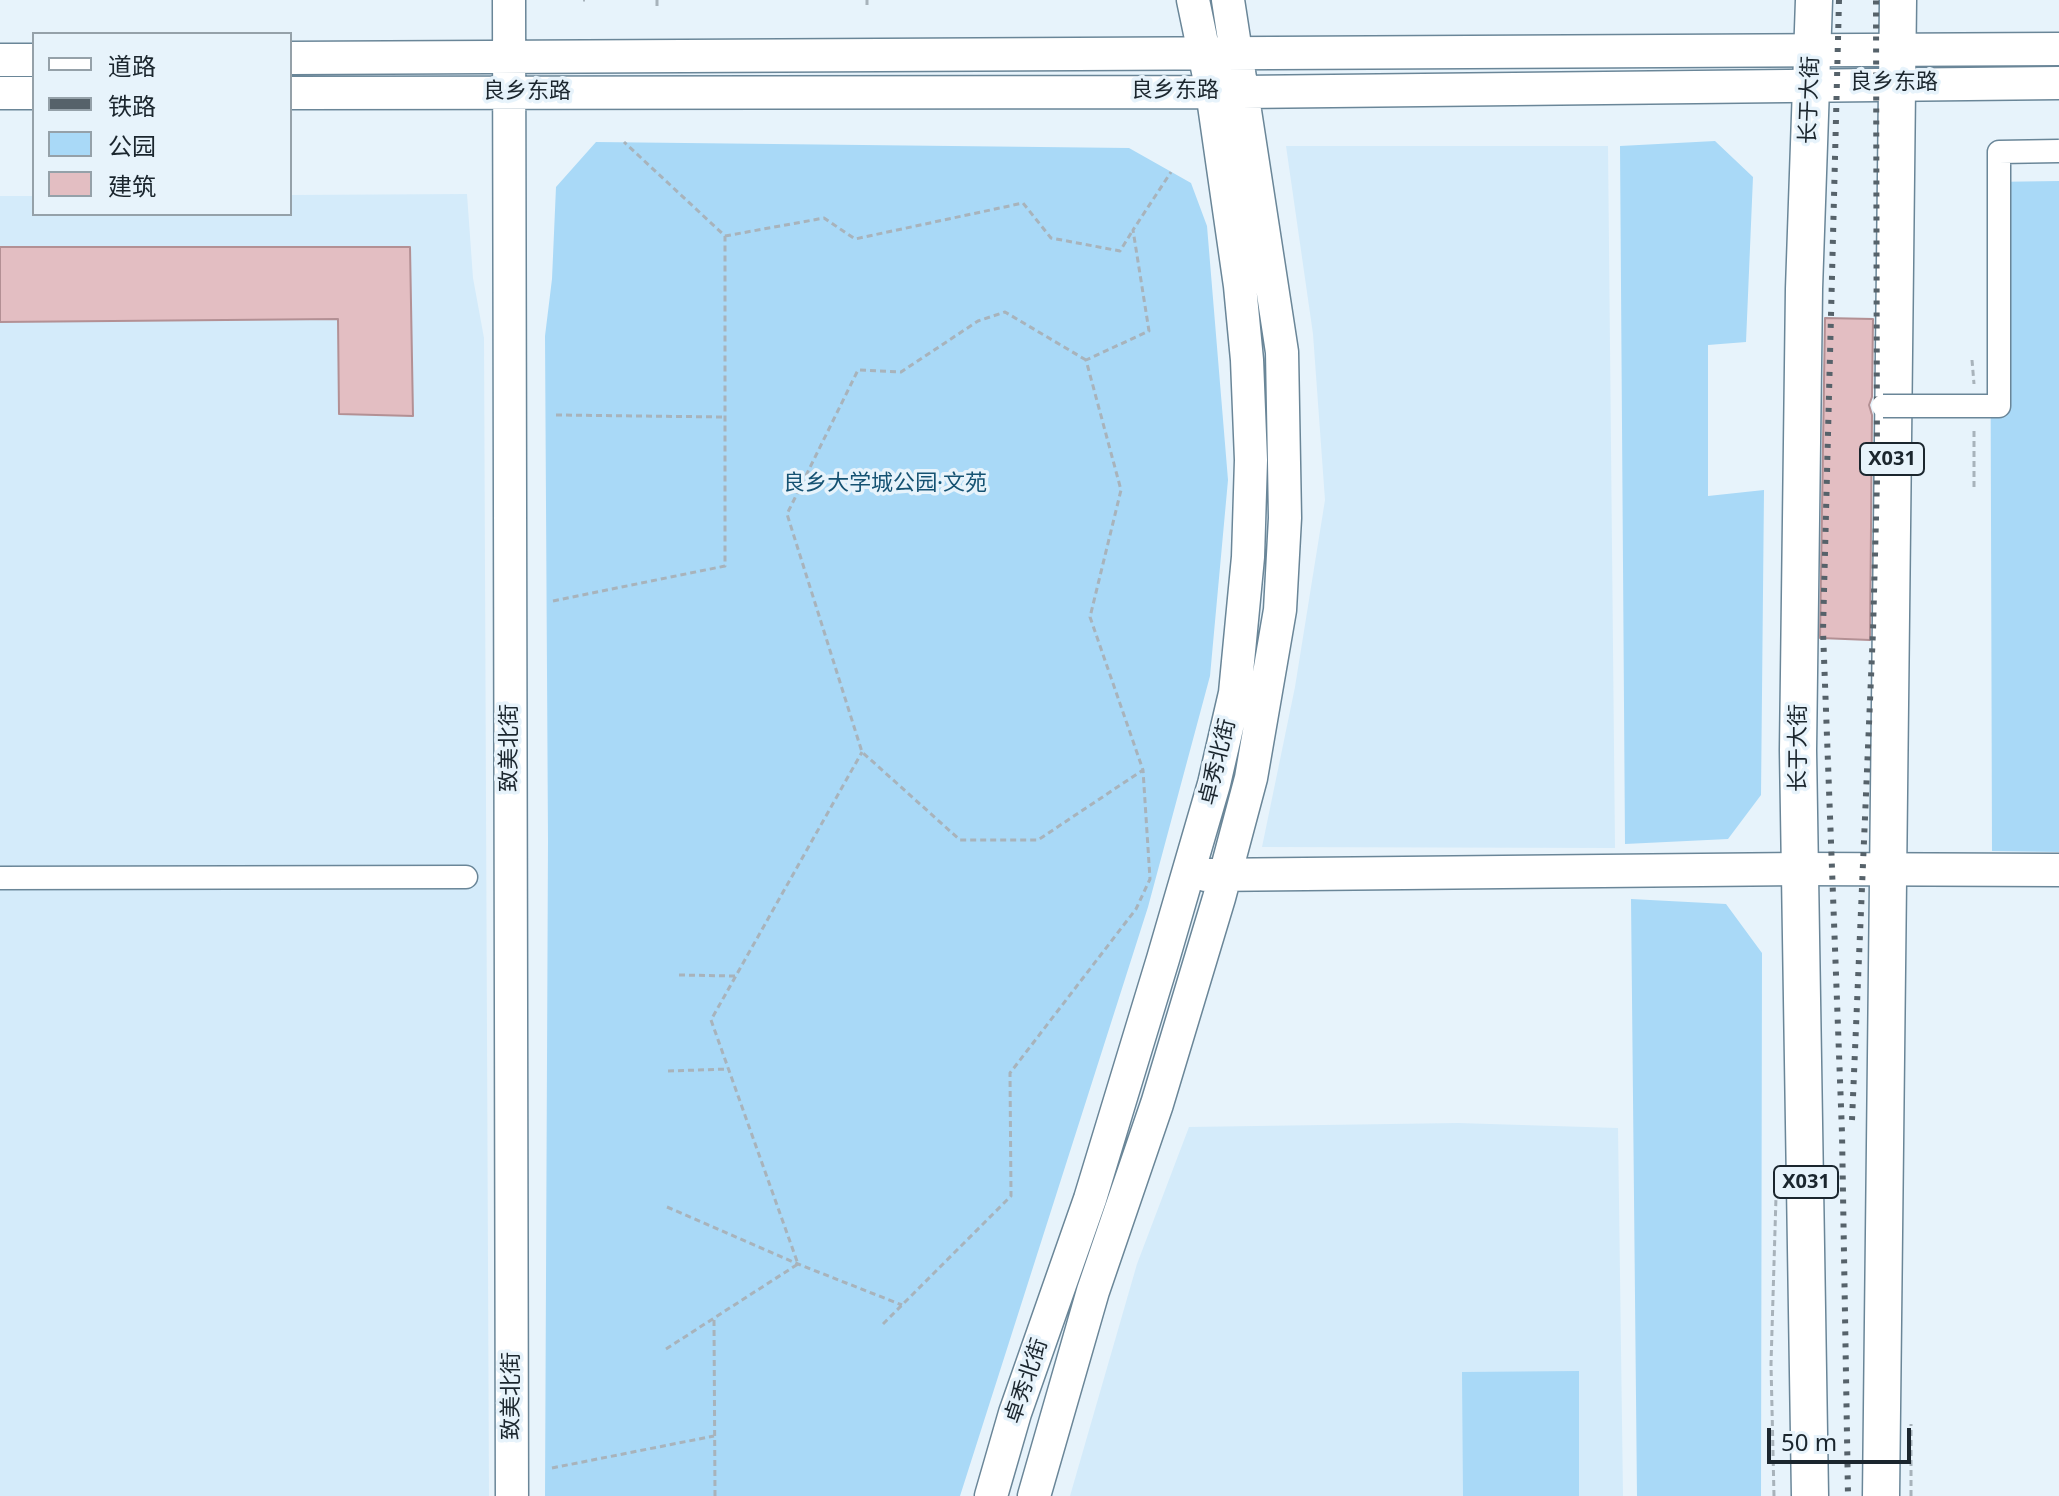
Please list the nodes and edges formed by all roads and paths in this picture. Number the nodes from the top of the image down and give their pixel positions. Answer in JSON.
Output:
{"nodes":[{"id":1,"x":509,"y":0,"type":"edge"},
{"id":2,"x":657,"y":0,"type":"edge"},
{"id":3,"x":1193,"y":0,"type":"edge"},
{"id":4,"x":1228,"y":0,"type":"edge"},
{"id":5,"x":1814,"y":0,"type":"edge"},
{"id":6,"x":1898,"y":0,"type":"edge"},
{"id":7,"x":657,"y":8,"type":"dead end"},
{"id":8,"x":2059,"y":49,"type":"edge"},
{"id":9,"x":1203,"y":52,"type":"junction"},
{"id":10,"x":1236,"y":53,"type":"junction"},
{"id":11,"x":509,"y":57,"type":"junction"},
{"id":12,"x":292,"y":58,"type":"edge"},
{"id":13,"x":0,"y":60,"type":"edge"},
{"id":14,"x":32,"y":60,"type":"edge"},
{"id":15,"x":1896,"y":66,"type":"junction"},
{"id":16,"x":1811,"y":67,"type":"junction"},
{"id":17,"x":2059,"y":83,"type":"edge"},
{"id":18,"x":1227,"y":91,"type":"junction"},
{"id":19,"x":509,"y":92,"type":"junction"},
{"id":20,"x":0,"y":93,"type":"edge"},
{"id":21,"x":32,"y":93,"type":"edge"},
{"id":22,"x":292,"y":93,"type":"edge"},
{"id":23,"x":624,"y":142,"type":"dead end"},
{"id":24,"x":2059,"y":151,"type":"edge"},
{"id":25,"x":1171,"y":172,"type":"dead end"},
{"id":26,"x":1133,"y":230,"type":"junction"},
{"id":27,"x":725,"y":236,"type":"junction"},
{"id":28,"x":1086,"y":360,"type":"junction"},
{"id":29,"x":1972,"y":360,"type":"dead end"},
{"id":30,"x":1883,"y":406,"type":"dead end"},
{"id":31,"x":1975,"y":406,"type":"junction"},
{"id":32,"x":556,"y":415,"type":"dead end"},
{"id":33,"x":724,"y":417,"type":"junction"},
{"id":34,"x":1974,"y":487,"type":"dead end"},
{"id":35,"x":553,"y":601,"type":"dead end"},
{"id":36,"x":862,"y":752,"type":"junction"},
{"id":37,"x":1143,"y":770,"type":"junction"},
{"id":38,"x":1800,"y":869,"type":"junction"},
{"id":39,"x":1888,"y":869,"type":"junction"},
{"id":40,"x":2059,"y":870,"type":"edge"},
{"id":41,"x":1188,"y":875,"type":"junction"},
{"id":42,"x":1225,"y":875,"type":"junction"},
{"id":43,"x":466,"y":877,"type":"dead end"},
{"id":44,"x":0,"y":878,"type":"edge"},
{"id":45,"x":679,"y":975,"type":"dead end"},
{"id":46,"x":736,"y":976,"type":"junction"},
{"id":47,"x":729,"y":1069,"type":"junction"},
{"id":48,"x":668,"y":1071,"type":"dead end"},
{"id":49,"x":667,"y":1207,"type":"dead end"},
{"id":50,"x":798,"y":1264,"type":"junction"},
{"id":51,"x":902,"y":1305,"type":"junction"},
{"id":52,"x":714,"y":1318,"type":"junction"},
{"id":53,"x":883,"y":1324,"type":"dead end"},
{"id":54,"x":666,"y":1349,"type":"dead end"},
{"id":55,"x":714,"y":1436,"type":"junction"},
{"id":56,"x":552,"y":1468,"type":"dead end"},
{"id":57,"x":512,"y":1496,"type":"edge"},
{"id":58,"x":715,"y":1496,"type":"edge"},
{"id":59,"x":991,"y":1496,"type":"edge"},
{"id":60,"x":1034,"y":1496,"type":"edge"},
{"id":61,"x":1810,"y":1496,"type":"edge"},
{"id":62,"x":1881,"y":1496,"type":"edge"}],
"edges":[{"from":1,"to":11,"type":"main road","name":"致美北街"},
{"from":2,"to":7,"type":"path"},
{"from":3,"to":9,"type":"main road","name":"卓秀北街"},
{"from":4,"to":10,"type":"main road"},
{"from":5,"to":16,"type":"main road","name":"长于大街","number":"X031"},
{"from":6,"to":15,"type":"main road","number":"X031"},
{"from":8,"to":15,"type":"main road","name":"良乡东路"},
{"from":9,"to":10,"type":"main road","name":"良乡东路"},
{"from":9,"to":11,"type":"main road","name":"良乡东路"},
{"from":9,"to":18,"type":"main road","name":"卓秀北街"},
{"from":10,"to":16,"type":"main road","name":"良乡东路"},
{"from":10,"to":18,"type":"main road"},
{"from":11,"to":12,"type":"main road","name":"良乡东路"},
{"from":11,"to":19,"type":"main road","name":"致美北街"},
{"from":13,"to":14,"type":"main road"},
{"from":15,"to":16,"type":"main road","name":"良乡东路"},
{"from":15,"to":17,"type":"main road","name":"良乡东路"},
{"from":15,"to":39,"type":"main road","number":"X031"},
{"from":16,"to":18,"type":"main road","name":"良乡东路"},
{"from":16,"to":38,"type":"main road","name":"长于大街","number":"X031"},
{"from":18,"to":19,"type":"main road","name":"良乡东路"},
{"from":18,"to":41,"type":"main road","name":"卓秀北街"},
{"from":18,"to":42,"type":"main road"},
{"from":19,"to":22,"type":"main road","name":"良乡东路"},
{"from":19,"to":57,"type":"main road","name":"致美北街"},
{"from":20,"to":21,"type":"main road"},
{"from":23,"to":27,"type":"path"},
{"from":24,"to":31,"type":"street","bridge":true},
{"from":25,"to":26,"type":"path"},
{"from":26,"to":27,"type":"path"},
{"from":26,"to":28,"type":"path"},
{"from":27,"to":33,"type":"path"},
{"from":28,"to":36,"type":"path"},
{"from":28,"to":37,"type":"path"},
{"from":29,"to":31,"type":"path"},
{"from":30,"to":31,"type":"street","bridge":true},
{"from":31,"to":34,"type":"path"},
{"from":32,"to":33,"type":"path"},
{"from":33,"to":35,"type":"path"},
{"from":36,"to":37,"type":"path"},
{"from":36,"to":46,"type":"path"},
{"from":37,"to":51,"type":"path"},
{"from":38,"to":39,"type":"main road"},
{"from":38,"to":42,"type":"main road"},
{"from":38,"to":61,"type":"main road","name":"长于大街","number":"X031"},
{"from":39,"to":40,"type":"main road"},
{"from":39,"to":62,"type":"main road","number":"X031"},
{"from":41,"to":42,"type":"main road"},
{"from":41,"to":59,"type":"main road","name":"卓秀北街"},
{"from":42,"to":60,"type":"main road"},
{"from":43,"to":44,"type":"street"},
{"from":45,"to":46,"type":"path"},
{"from":46,"to":47,"type":"path"},
{"from":47,"to":48,"type":"path"},
{"from":47,"to":50,"type":"path"},
{"from":49,"to":50,"type":"path"},
{"from":50,"to":51,"type":"path"},
{"from":50,"to":52,"type":"path"},
{"from":51,"to":53,"type":"path"},
{"from":52,"to":54,"type":"path"},
{"from":52,"to":55,"type":"path"},
{"from":55,"to":56,"type":"path"},
{"from":55,"to":58,"type":"path"}]}
